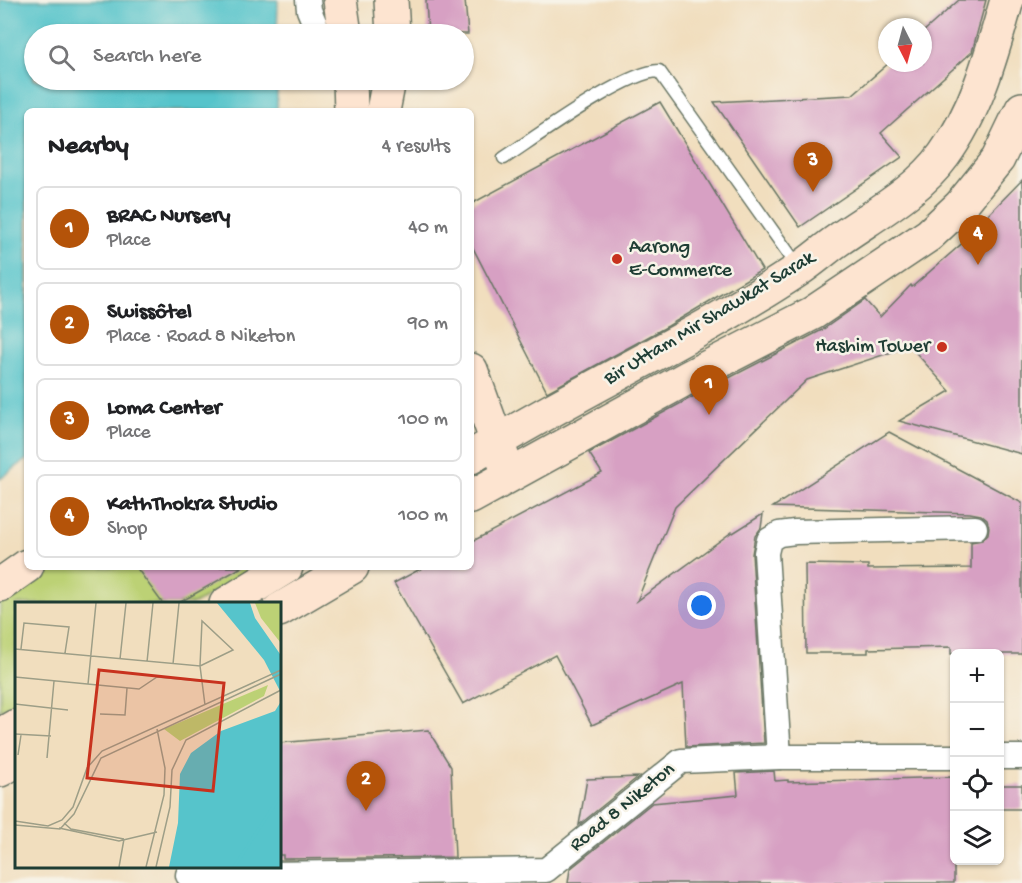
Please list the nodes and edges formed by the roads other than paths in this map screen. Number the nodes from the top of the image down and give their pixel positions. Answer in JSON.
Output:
{"nodes":[{"id":1,"x":308,"y":0,"type":"edge"},
{"id":2,"x":340,"y":0,"type":"edge"},
{"id":3,"x":391,"y":0,"type":"edge"},
{"id":4,"x":1007,"y":0,"type":"edge"},
{"id":5,"x":315,"y":24,"type":"edge"},
{"id":6,"x":344,"y":24,"type":"edge"},
{"id":7,"x":392,"y":24,"type":"edge"},
{"id":8,"x":350,"y":90,"type":"edge"},
{"id":9,"x":387,"y":90,"type":"edge"},
{"id":10,"x":397,"y":90,"type":"edge"},
{"id":11,"x":351,"y":108,"type":"edge"},
{"id":12,"x":384,"y":108,"type":"edge"},
{"id":13,"x":399,"y":108,"type":"edge"},
{"id":14,"x":1022,"y":109,"type":"edge"},
{"id":15,"x":504,"y":158,"type":"dead end"},
{"id":16,"x":800,"y":269,"type":"junction"},
{"id":17,"x":474,"y":388,"type":"edge"},
{"id":18,"x":484,"y":449,"type":"edge"},
{"id":19,"x":509,"y":474,"type":"junction"},
{"id":20,"x":474,"y":495,"type":"edge"},
{"id":21,"x":975,"y":528,"type":"dead end"},
{"id":22,"x":24,"y":568,"type":"edge"},
{"id":23,"x":281,"y":570,"type":"edge"},
{"id":24,"x":347,"y":570,"type":"edge"},
{"id":25,"x":0,"y":585,"type":"edge"},
{"id":26,"x":229,"y":602,"type":"edge"},
{"id":27,"x":280,"y":609,"type":"edge"},
{"id":28,"x":15,"y":727,"type":"edge"},
{"id":29,"x":0,"y":735,"type":"edge"},
{"id":30,"x":950,"y":757,"type":"edge"},
{"id":31,"x":1004,"y":757,"type":"edge"},
{"id":32,"x":1022,"y":757,"type":"edge"},
{"id":33,"x":779,"y":758,"type":"junction"},
{"id":34,"x":15,"y":762,"type":"edge"},
{"id":35,"x":0,"y":770,"type":"edge"},
{"id":36,"x":188,"y":875,"type":"edge"}],
"edges":[{"from":1,"to":5,"type":"street"},
{"from":2,"to":6,"type":"main road"},
{"from":3,"to":7,"type":"main road"},
{"from":4,"to":16,"type":"main road","name":"Bir Uttam Mir Shawkat Sarak"},
{"from":8,"to":11,"type":"main road"},
{"from":9,"to":12,"type":"main road"},
{"from":10,"to":13,"type":"main road"},
{"from":14,"to":19,"type":"main road"},
{"from":15,"to":16,"type":"lane"},
{"from":16,"to":18,"type":"main road","name":"Bir Uttam Mir Shawkat Sarak"},
{"from":17,"to":18,"type":"main road"},
{"from":18,"to":19,"type":"main road"},
{"from":19,"to":20,"type":"main road"},
{"from":21,"to":33,"type":"street"},
{"from":22,"to":25,"type":"main road"},
{"from":23,"to":26,"type":"main road"},
{"from":24,"to":27,"type":"main road"},
{"from":28,"to":29,"type":"main road"},
{"from":30,"to":33,"type":"street","name":"Road 8 Niketon"},
{"from":31,"to":32,"type":"street"},
{"from":33,"to":36,"type":"street","name":"Road 8 Niketon"},
{"from":34,"to":35,"type":"main road"}]}
